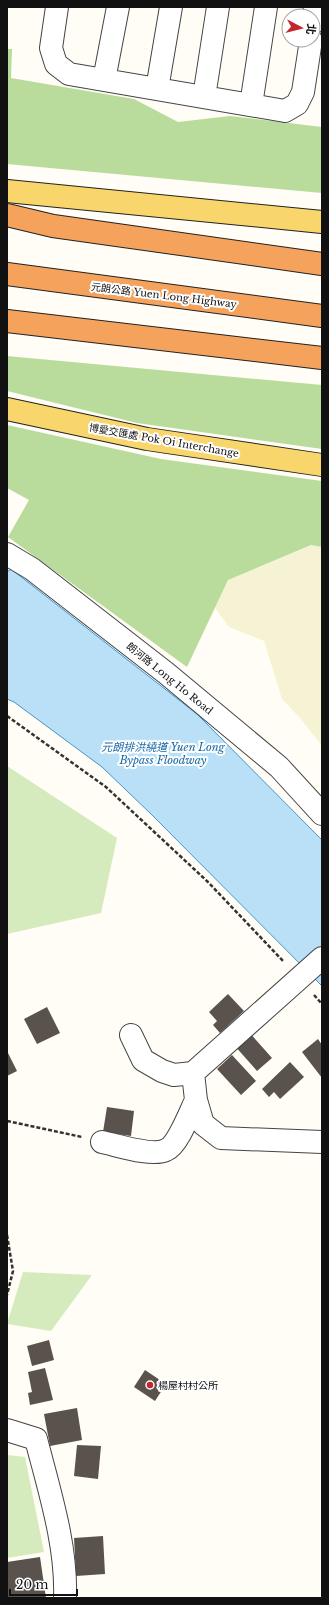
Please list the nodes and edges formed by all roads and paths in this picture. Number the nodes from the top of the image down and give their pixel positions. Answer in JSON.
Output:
{"nodes":[{"id":1,"x":57,"y":7,"type":"edge"},
{"id":2,"x":118,"y":7,"type":"edge"},
{"id":3,"x":171,"y":7,"type":"edge"},
{"id":4,"x":218,"y":7,"type":"edge"},
{"id":5,"x":266,"y":7,"type":"edge"},
{"id":6,"x":309,"y":48,"type":"edge"},
{"id":7,"x":104,"y":80,"type":"junction"},
{"id":8,"x":157,"y":89,"type":"junction"},
{"id":9,"x":204,"y":97,"type":"junction"},
{"id":10,"x":251,"y":105,"type":"junction"},
{"id":11,"x":7,"y":191,"type":"edge"},
{"id":12,"x":7,"y":215,"type":"edge"},
{"id":13,"x":322,"y":222,"type":"edge"},
{"id":14,"x":322,"y":264,"type":"edge"},
{"id":15,"x":7,"y":274,"type":"edge"},
{"id":16,"x":322,"y":316,"type":"edge"},
{"id":17,"x":7,"y":320,"type":"edge"},
{"id":18,"x":322,"y":358,"type":"edge"},
{"id":19,"x":7,"y":409,"type":"edge"},
{"id":20,"x":322,"y":465,"type":"edge"},
{"id":21,"x":7,"y":554,"type":"edge"},
{"id":22,"x":7,"y":716,"type":"edge"},
{"id":23,"x":322,"y":814,"type":"edge"},
{"id":24,"x":310,"y":969,"type":"edge"},
{"id":25,"x":322,"y":1004,"type":"edge"},
{"id":26,"x":131,"y":1035,"type":"dead end"},
{"id":27,"x":193,"y":1073,"type":"junction"},
{"id":28,"x":196,"y":1100,"type":"junction"},
{"id":29,"x":7,"y":1121,"type":"edge"},
{"id":30,"x":102,"y":1142,"type":"joint"},
{"id":31,"x":322,"y":1142,"type":"edge"},
{"id":32,"x":7,"y":1235,"type":"edge"},
{"id":33,"x":7,"y":1295,"type":"edge"},
{"id":34,"x":7,"y":1430,"type":"edge"},
{"id":35,"x":64,"y":1598,"type":"edge"}],
"edges":[{"from":1,"to":7,"type":"street"},
{"from":2,"to":7,"type":"street"},
{"from":3,"to":8,"type":"street"},
{"from":4,"to":9,"type":"street"},
{"from":5,"to":10,"type":"street"},
{"from":6,"to":10,"type":"street"},
{"from":7,"to":8,"type":"street"},
{"from":8,"to":9,"type":"street"},
{"from":9,"to":10,"type":"street"},
{"from":11,"to":13,"type":"main road"},
{"from":12,"to":14,"type":"highway"},
{"from":15,"to":16,"type":"highway","name":"元朗公路 Yuen Long Highway"},
{"from":17,"to":18,"type":"highway"},
{"from":19,"to":20,"type":"main road","name":"博愛交匯處 Pok Oi Interchange"},
{"from":21,"to":23,"type":"street","name":"朗河路 Long Ho Road"},
{"from":22,"to":24,"type":"path"},
{"from":24,"to":25,"type":"path"},
{"from":24,"to":27,"type":"street"},
{"from":26,"to":27,"type":"street"},
{"from":27,"to":28,"type":"street"},
{"from":28,"to":30,"type":"street"},
{"from":28,"to":31,"type":"street"},
{"from":29,"to":30,"type":"path"},
{"from":32,"to":33,"type":"path"},
{"from":34,"to":35,"type":"street"}]}
